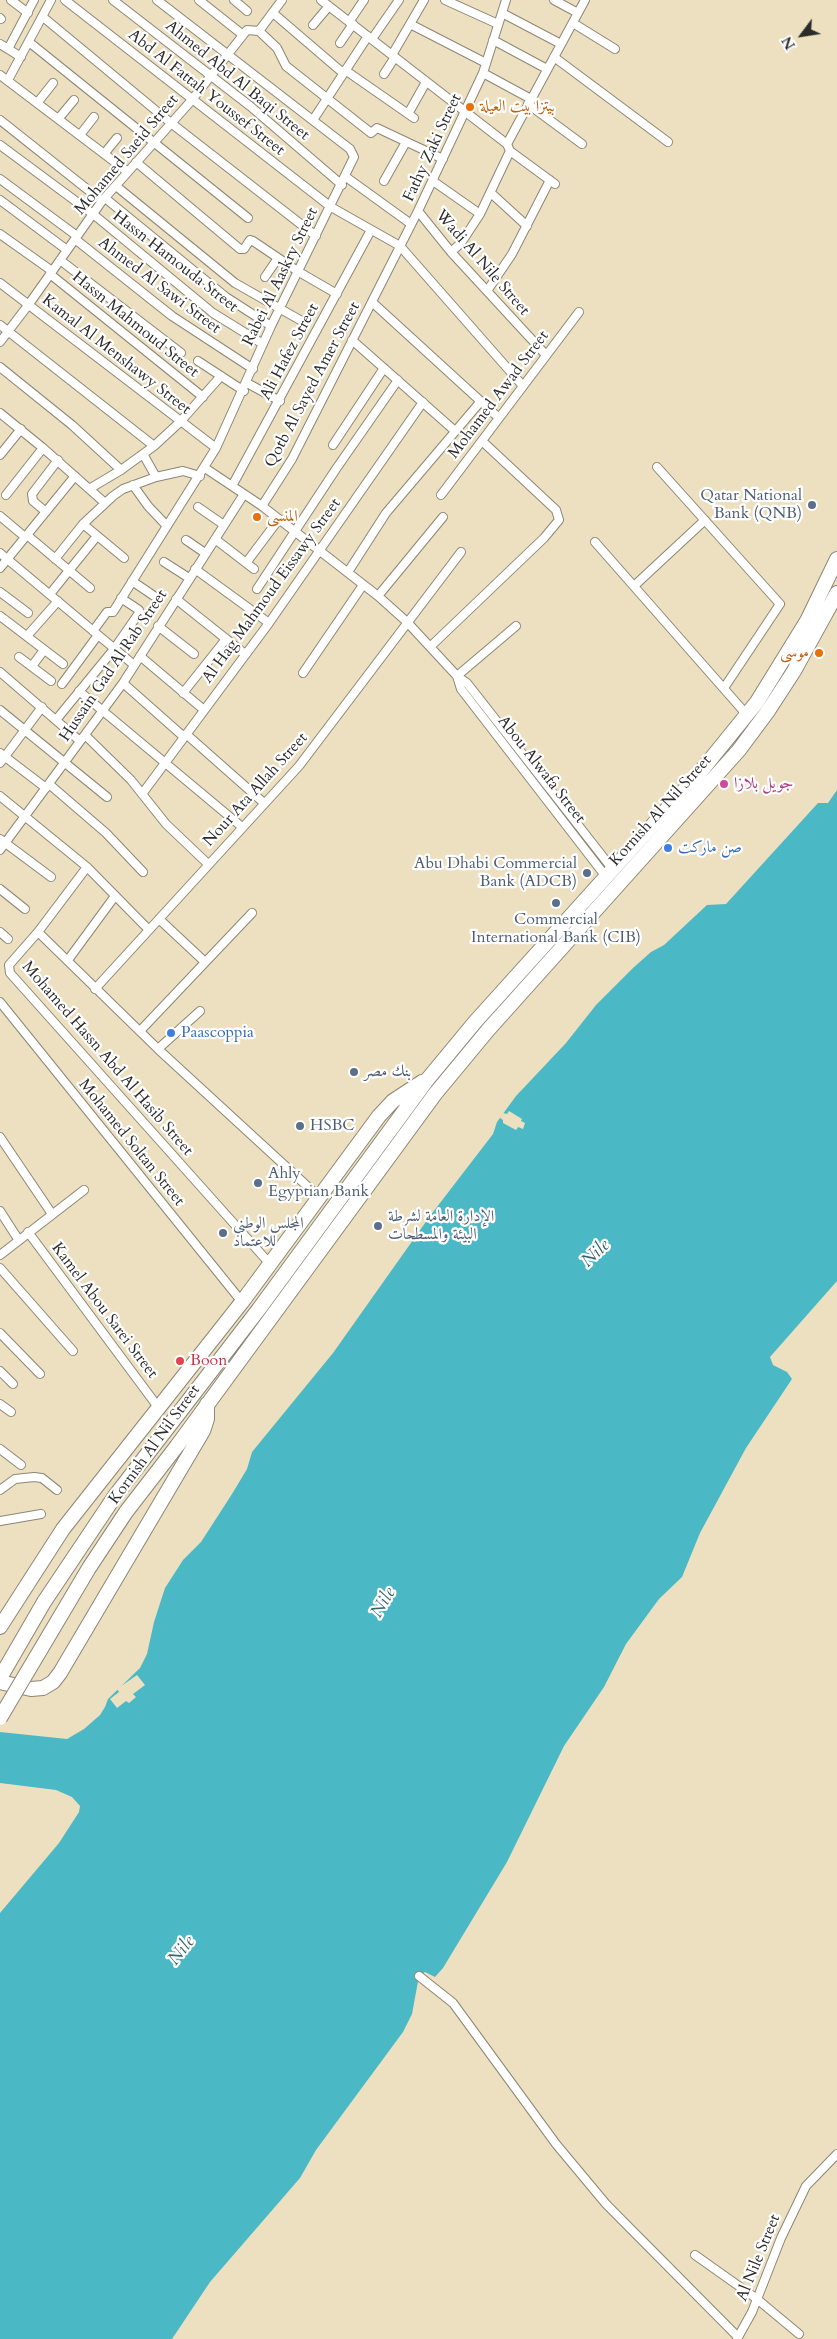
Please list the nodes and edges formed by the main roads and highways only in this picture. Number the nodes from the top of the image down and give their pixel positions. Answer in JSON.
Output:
{"nodes":[{"id":1,"x":837,"y":559,"type":"edge"},
{"id":2,"x":837,"y":593,"type":"edge"},
{"id":3,"x":427,"y":1080,"type":"junction"},
{"id":4,"x":258,"y":1279,"type":"junction"},
{"id":5,"x":259,"y":1309,"type":"junction"},
{"id":6,"x":207,"y":1403,"type":"junction"},
{"id":7,"x":0,"y":1627,"type":"edge"},
{"id":8,"x":0,"y":1678,"type":"edge"},
{"id":9,"x":0,"y":1682,"type":"edge"},
{"id":10,"x":0,"y":1718,"type":"edge"}],
"edges":[{"from":1,"to":3,"type":"highway","name":"Kornish Al Nil Street"},
{"from":2,"to":6,"type":"highway","name":"Kornish Al Nil Street"},
{"from":3,"to":4,"type":"highway"},
{"from":3,"to":5,"type":"highway","name":"Kornish Al Nil Street"},
{"from":4,"to":5,"type":"highway"},
{"from":4,"to":7,"type":"highway"},
{"from":5,"to":8,"type":"highway","name":"Kornish Al Nil Street"},
{"from":6,"to":9,"type":"highway"},
{"from":6,"to":10,"type":"highway","name":"Kornish Al Nil Street","bridge":true}]}
